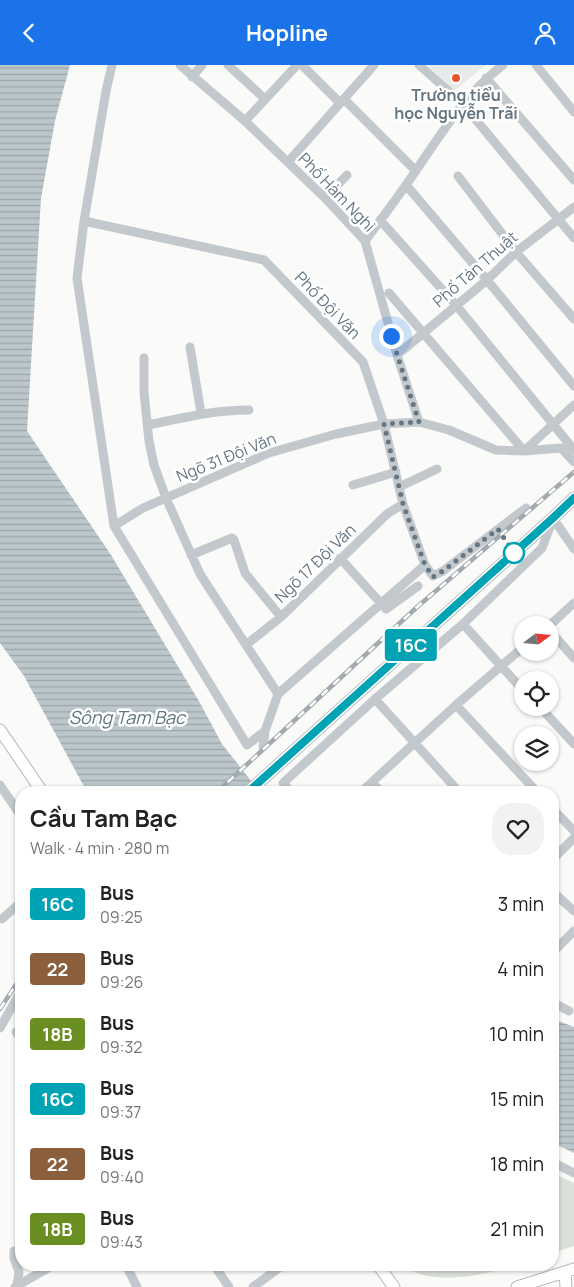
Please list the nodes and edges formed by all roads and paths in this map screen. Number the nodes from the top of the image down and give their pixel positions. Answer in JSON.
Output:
{"nodes":[{"id":1,"x":112,"y":65,"type":"edge"},
{"id":2,"x":180,"y":65,"type":"edge"},
{"id":3,"x":202,"y":65,"type":"edge"},
{"id":4,"x":228,"y":65,"type":"edge"},
{"id":5,"x":297,"y":65,"type":"edge"},
{"id":6,"x":419,"y":65,"type":"edge"},
{"id":7,"x":503,"y":65,"type":"edge"},
{"id":8,"x":536,"y":65,"type":"edge"},
{"id":9,"x":368,"y":67,"type":"edge"},
{"id":10,"x":192,"y":77,"type":"junction"},
{"id":11,"x":486,"y":77,"type":"junction"},
{"id":12,"x":265,"y":99,"type":"junction"},
{"id":13,"x":342,"y":101,"type":"junction"},
{"id":14,"x":462,"y":103,"type":"junction"},
{"id":15,"x":574,"y":112,"type":"edge"},
{"id":16,"x":245,"y":121,"type":"junction"},
{"id":17,"x":288,"y":162,"type":"junction"},
{"id":18,"x":416,"y":171,"type":"junction"},
{"id":19,"x":347,"y":175,"type":"dead end"},
{"id":20,"x":458,"y":176,"type":"dead end"},
{"id":21,"x":574,"y":180,"type":"edge"},
{"id":22,"x":406,"y":185,"type":"junction"},
{"id":23,"x":325,"y":198,"type":"junction"},
{"id":24,"x":574,"y":207,"type":"edge"},
{"id":25,"x":558,"y":219,"type":"junction"},
{"id":26,"x":380,"y":220,"type":"junction"},
{"id":27,"x":84,"y":221,"type":"junction"},
{"id":28,"x":574,"y":238,"type":"edge"},
{"id":29,"x":365,"y":241,"type":"junction"},
{"id":30,"x":516,"y":252,"type":"junction"},
{"id":31,"x":488,"y":279,"type":"junction"},
{"id":32,"x":389,"y":293,"type":"dead end"},
{"id":33,"x":456,"y":305,"type":"junction"},
{"id":34,"x":574,"y":319,"type":"edge"},
{"id":35,"x":423,"y":334,"type":"junction"},
{"id":36,"x":190,"y":347,"type":"dead end"},
{"id":37,"x":397,"y":355,"type":"junction"},
{"id":38,"x":144,"y":357,"type":"dead end"},
{"id":39,"x":574,"y":385,"type":"edge"},
{"id":40,"x":574,"y":405,"type":"edge"},
{"id":41,"x":249,"y":410,"type":"dead end"},
{"id":42,"x":201,"y":413,"type":"junction"},
{"id":43,"x":419,"y":422,"type":"junction"},
{"id":44,"x":384,"y":424,"type":"junction"},
{"id":45,"x":554,"y":424,"type":"junction"},
{"id":46,"x":148,"y":425,"type":"junction"},
{"id":47,"x":574,"y":450,"type":"edge"},
{"id":48,"x":524,"y":451,"type":"junction"},
{"id":49,"x":574,"y":462,"type":"edge"},
{"id":50,"x":437,"y":469,"type":"dead end"},
{"id":51,"x":396,"y":472,"type":"junction"},
{"id":52,"x":353,"y":485,"type":"dead end"},
{"id":53,"x":399,"y":487,"type":"junction"},
{"id":54,"x":574,"y":497,"type":"edge"},
{"id":55,"x":166,"y":498,"type":"junction"},
{"id":56,"x":403,"y":504,"type":"junction"},
{"id":57,"x":526,"y":508,"type":"dead end"},
{"id":58,"x":553,"y":518,"type":"junction"},
{"id":59,"x":114,"y":526,"type":"junction"},
{"id":60,"x":574,"y":549,"type":"edge"},
{"id":61,"x":191,"y":555,"type":"junction"},
{"id":62,"x":340,"y":558,"type":"junction"},
{"id":63,"x":425,"y":565,"type":"junction"},
{"id":64,"x":418,"y":586,"type":"dead end"},
{"id":65,"x":381,"y":603,"type":"junction"},
{"id":66,"x":574,"y":603,"type":"edge"},
{"id":67,"x":281,"y":617,"type":"junction"},
{"id":68,"x":559,"y":617,"type":"edge"},
{"id":69,"x":464,"y":624,"type":"junction"},
{"id":70,"x":559,"y":641,"type":"edge"},
{"id":71,"x":247,"y":644,"type":"junction"},
{"id":72,"x":514,"y":655,"type":"edge"},
{"id":73,"x":574,"y":658,"type":"edge"},
{"id":74,"x":500,"y":666,"type":"junction"},
{"id":75,"x":514,"y":681,"type":"edge"},
{"id":76,"x":278,"y":694,"type":"junction"},
{"id":77,"x":375,"y":699,"type":"junction"},
{"id":78,"x":456,"y":705,"type":"junction"},
{"id":79,"x":548,"y":716,"type":"edge"},
{"id":80,"x":0,"y":730,"type":"edge"},
{"id":81,"x":265,"y":731,"type":"junction"},
{"id":82,"x":414,"y":743,"type":"junction"},
{"id":83,"x":574,"y":744,"type":"edge"},
{"id":84,"x":4,"y":745,"type":"edge"},
{"id":85,"x":263,"y":747,"type":"dead end"},
{"id":86,"x":372,"y":782,"type":"junction"},
{"id":87,"x":0,"y":785,"type":"edge"},
{"id":88,"x":37,"y":786,"type":"edge"},
{"id":89,"x":255,"y":786,"type":"edge"},
{"id":90,"x":286,"y":786,"type":"edge"},
{"id":91,"x":368,"y":786,"type":"edge"},
{"id":92,"x":376,"y":786,"type":"edge"},
{"id":93,"x":454,"y":786,"type":"edge"},
{"id":94,"x":531,"y":786,"type":"edge"},
{"id":95,"x":15,"y":807,"type":"edge"},
{"id":96,"x":559,"y":815,"type":"edge"},
{"id":97,"x":574,"y":831,"type":"edge"},
{"id":98,"x":574,"y":839,"type":"edge"},
{"id":99,"x":559,"y":853,"type":"edge"},
{"id":100,"x":559,"y":897,"type":"edge"},
{"id":101,"x":15,"y":907,"type":"edge"},
{"id":102,"x":574,"y":911,"type":"edge"},
{"id":103,"x":2,"y":919,"type":"dead end"},
{"id":104,"x":574,"y":931,"type":"edge"},
{"id":105,"x":559,"y":946,"type":"edge"},
{"id":106,"x":15,"y":1001,"type":"edge"},
{"id":107,"x":559,"y":1006,"type":"edge"},
{"id":108,"x":569,"y":1011,"type":"dead end"},
{"id":109,"x":0,"y":1027,"type":"edge"},
{"id":110,"x":559,"y":1166,"type":"edge"},
{"id":111,"x":574,"y":1173,"type":"edge"},
{"id":112,"x":14,"y":1251,"type":"dead end"},
{"id":113,"x":15,"y":1261,"type":"edge"},
{"id":114,"x":570,"y":1270,"type":"edge"},
{"id":115,"x":19,"y":1271,"type":"edge"},
{"id":116,"x":43,"y":1271,"type":"edge"},
{"id":117,"x":129,"y":1271,"type":"edge"},
{"id":118,"x":218,"y":1271,"type":"edge"},
{"id":119,"x":275,"y":1271,"type":"edge"},
{"id":120,"x":382,"y":1271,"type":"edge"},
{"id":121,"x":17,"y":1286,"type":"edge"},
{"id":122,"x":137,"y":1287,"type":"edge"},
{"id":123,"x":229,"y":1287,"type":"edge"},
{"id":124,"x":253,"y":1287,"type":"edge"},
{"id":125,"x":394,"y":1287,"type":"edge"},
{"id":126,"x":517,"y":1287,"type":"edge"},
{"id":127,"x":566,"y":1287,"type":"edge"}],
"edges":[{"from":1,"to":27,"type":"street"},
{"from":2,"to":10,"type":"street","name":"Phố Hàm Nghi"},
{"from":3,"to":10,"type":"street"},
{"from":4,"to":12,"type":"street"},
{"from":5,"to":12,"type":"street"},
{"from":5,"to":13,"type":"street"},
{"from":6,"to":14,"type":"street"},
{"from":7,"to":11,"type":"street"},
{"from":8,"to":15,"type":"street"},
{"from":9,"to":13,"type":"street"},
{"from":10,"to":16,"type":"street","name":"Phố Hàm Nghi"},
{"from":11,"to":14,"type":"street"},
{"from":11,"to":21,"type":"street"},
{"from":12,"to":16,"type":"street"},
{"from":13,"to":17,"type":"street"},
{"from":13,"to":18,"type":"street"},
{"from":14,"to":18,"type":"street"},
{"from":14,"to":25,"type":"street"},
{"from":16,"to":17,"type":"street","name":"Phố Hàm Nghi"},
{"from":17,"to":23,"type":"street","name":"Phố Hàm Nghi"},
{"from":18,"to":22,"type":"street"},
{"from":19,"to":23,"type":"street"},
{"from":20,"to":30,"type":"street"},
{"from":22,"to":26,"type":"street"},
{"from":22,"to":31,"type":"street"},
{"from":23,"to":29,"type":"street","name":"Phố Hàm Nghi"},
{"from":24,"to":25,"type":"street","name":"Phố Tán Thuật"},
{"from":25,"to":28,"type":"street"},
{"from":25,"to":30,"type":"street","name":"Phố Tán Thuật"},
{"from":26,"to":29,"type":"street"},
{"from":26,"to":33,"type":"street"},
{"from":27,"to":44,"type":"street","name":"Phố Đội Văn"},
{"from":27,"to":59,"type":"street"},
{"from":29,"to":37,"type":"street","name":"Phố Hàm Nghi"},
{"from":30,"to":31,"type":"street","name":"Phố Tán Thuật"},
{"from":30,"to":34,"type":"street"},
{"from":31,"to":33,"type":"street","name":"Phố Tán Thuật"},
{"from":31,"to":39,"type":"street"},
{"from":32,"to":35,"type":"street"},
{"from":33,"to":35,"type":"street","name":"Phố Tán Thuật"},
{"from":33,"to":45,"type":"street"},
{"from":35,"to":37,"type":"street","name":"Phố Tán Thuật"},
{"from":35,"to":48,"type":"street"},
{"from":36,"to":42,"type":"street"},
{"from":37,"to":43,"type":"street","name":"Phố Hàm Nghi"},
{"from":38,"to":46,"type":"street"},
{"from":40,"to":45,"type":"street"},
{"from":41,"to":42,"type":"street"},
{"from":42,"to":46,"type":"street"},
{"from":43,"to":44,"type":"street","name":"Ngõ 31 Đội Văn"},
{"from":43,"to":48,"type":"street"},
{"from":44,"to":51,"type":"street","name":"Phố Đội Văn"},
{"from":44,"to":55,"type":"street","name":"Ngõ 31 Đội Văn"},
{"from":45,"to":47,"type":"street"},
{"from":45,"to":48,"type":"street"},
{"from":46,"to":55,"type":"street"},
{"from":48,"to":49,"type":"street"},
{"from":50,"to":53,"type":"street"},
{"from":51,"to":52,"type":"street"},
{"from":51,"to":53,"type":"street","name":"Phố Đội Văn"},
{"from":53,"to":56,"type":"street","name":"Phố Đội Văn"},
{"from":54,"to":58,"type":"main road"},
{"from":55,"to":59,"type":"street","name":"Ngõ 31 Đội Văn"},
{"from":55,"to":61,"type":"street"},
{"from":56,"to":62,"type":"street","name":"Ngõ 17 Đội Văn"},
{"from":56,"to":63,"type":"street","name":"Phố Đội Văn"},
{"from":57,"to":63,"type":"street","name":"Phố Đội Văn"},
{"from":58,"to":60,"type":"street"},
{"from":58,"to":69,"type":"street"},
{"from":58,"to":89,"type":"main road"},
{"from":59,"to":81,"type":"street"},
{"from":61,"to":67,"type":"street"},
{"from":61,"to":71,"type":"street"},
{"from":62,"to":65,"type":"street"},
{"from":62,"to":67,"type":"street","name":"Ngõ 17 Đội Văn"},
{"from":63,"to":65,"type":"street"},
{"from":64,"to":65,"type":"street"},
{"from":65,"to":76,"type":"street"},
{"from":66,"to":68,"type":"street"},
{"from":67,"to":71,"type":"street","name":"Ngõ 17 Đội Văn"},
{"from":69,"to":74,"type":"street"},
{"from":69,"to":77,"type":"street"},
{"from":70,"to":73,"type":"street"},
{"from":71,"to":76,"type":"street"},
{"from":72,"to":74,"type":"street"},
{"from":74,"to":75,"type":"street"},
{"from":74,"to":78,"type":"street"},
{"from":76,"to":81,"type":"street"},
{"from":77,"to":82,"type":"street"},
{"from":77,"to":90,"type":"street"},
{"from":78,"to":82,"type":"street"},
{"from":78,"to":94,"type":"street"},
{"from":79,"to":83,"type":"street"},
{"from":80,"to":84,"type":"main road"},
{"from":81,"to":85,"type":"street"},
{"from":82,"to":86,"type":"street"},
{"from":82,"to":93,"type":"street"},
{"from":84,"to":88,"type":"main road"},
{"from":86,"to":91,"type":"street"},
{"from":86,"to":92,"type":"street"},
{"from":87,"to":95,"type":"street"},
{"from":96,"to":97,"type":"street"},
{"from":98,"to":99,"type":"street"},
{"from":100,"to":102,"type":"street"},
{"from":101,"to":103,"type":"street"},
{"from":104,"to":105,"type":"street"},
{"from":106,"to":109,"type":"street"},
{"from":107,"to":108,"type":"street"},
{"from":110,"to":111,"type":"street"},
{"from":112,"to":113,"type":"street"},
{"from":114,"to":126,"type":"main road"},
{"from":114,"to":127,"type":"main road"},
{"from":115,"to":121,"type":"street"},
{"from":116,"to":121,"type":"street"},
{"from":117,"to":122,"type":"street"},
{"from":118,"to":123,"type":"street"},
{"from":119,"to":124,"type":"street"},
{"from":120,"to":125,"type":"main road"}]}
